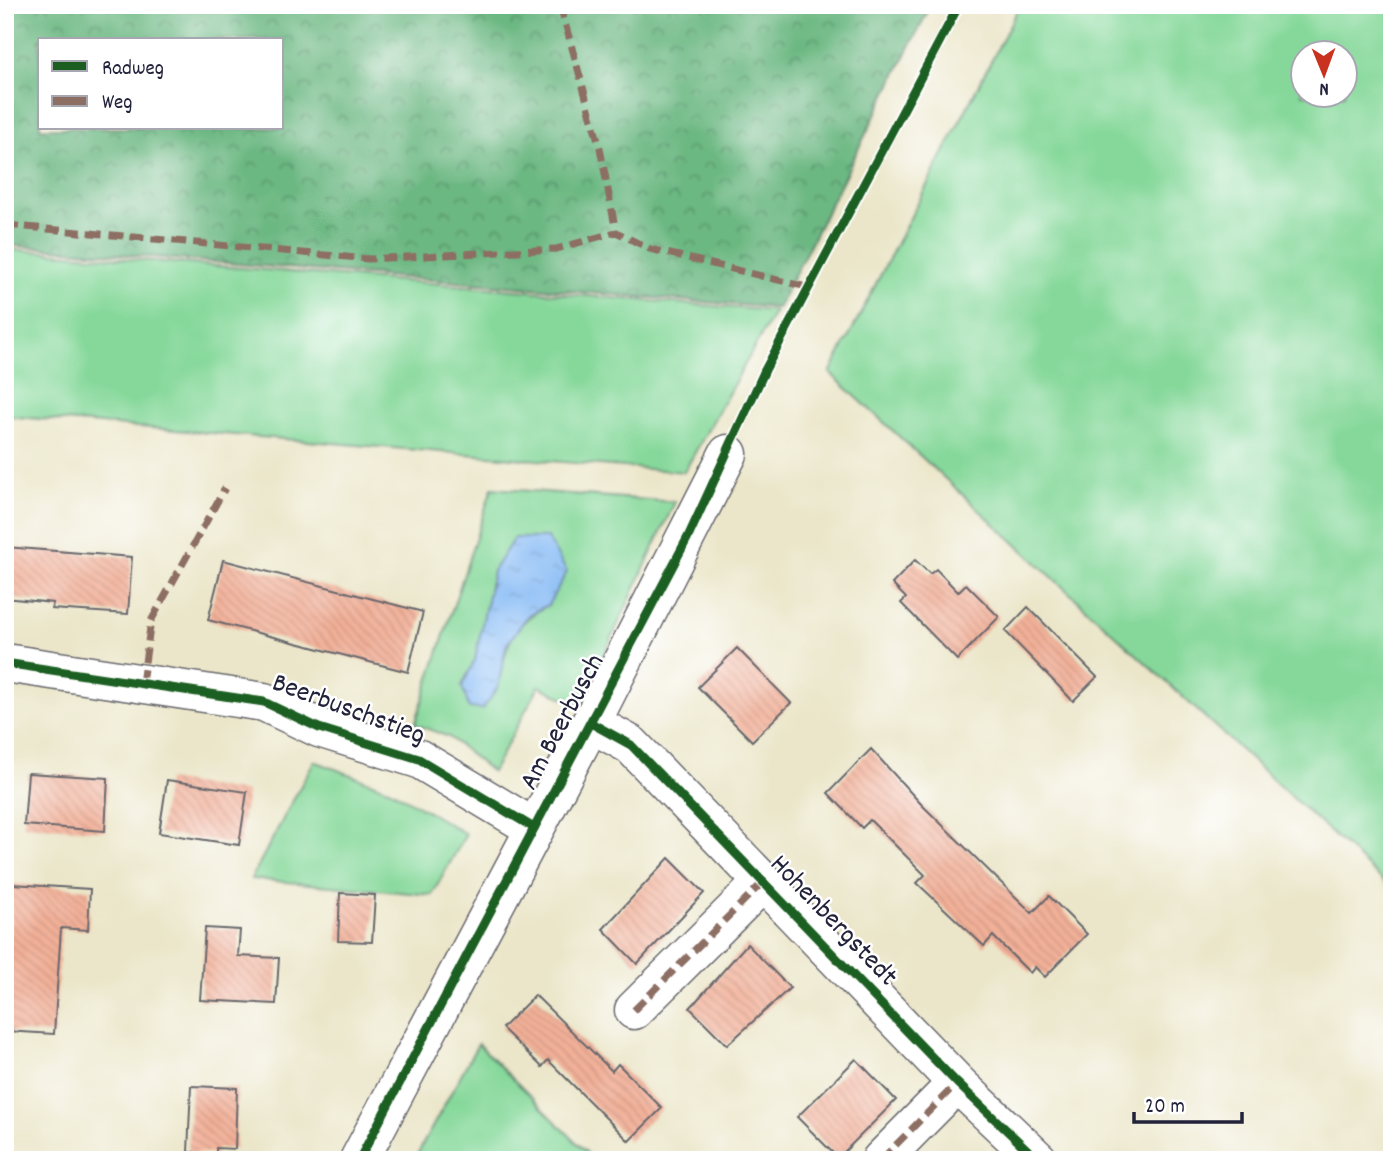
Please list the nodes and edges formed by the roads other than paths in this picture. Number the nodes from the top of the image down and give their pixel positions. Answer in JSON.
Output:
{"nodes":[{"id":1,"x":728,"y":454,"type":"dead end"},
{"id":2,"x":5,"y":663,"type":"edge"},
{"id":3,"x":591,"y":723,"type":"junction"},
{"id":4,"x":534,"y":828,"type":"junction"},
{"id":5,"x":762,"y":883,"type":"junction"},
{"id":6,"x":634,"y":1010,"type":"dead end"},
{"id":7,"x":957,"y":1083,"type":"junction"},
{"id":8,"x":359,"y":1160,"type":"edge"},
{"id":9,"x":881,"y":1160,"type":"edge"},
{"id":10,"x":1038,"y":1160,"type":"edge"}],
"edges":[{"from":1,"to":3,"type":"street","name":"Am Beerbusch"},
{"from":2,"to":4,"type":"street","name":"Beerbuschstieg"},
{"from":3,"to":4,"type":"street","name":"Am Beerbusch"},
{"from":3,"to":5,"type":"street","name":"Hohenbergstedt"},
{"from":4,"to":8,"type":"street","name":"Am Beerbusch"},
{"from":5,"to":6,"type":"street","name":"Hohenbergstedt"},
{"from":5,"to":7,"type":"street","name":"Hohenbergstedt"},
{"from":7,"to":9,"type":"street"},
{"from":7,"to":10,"type":"street","name":"Hohenbergstedt"}]}
